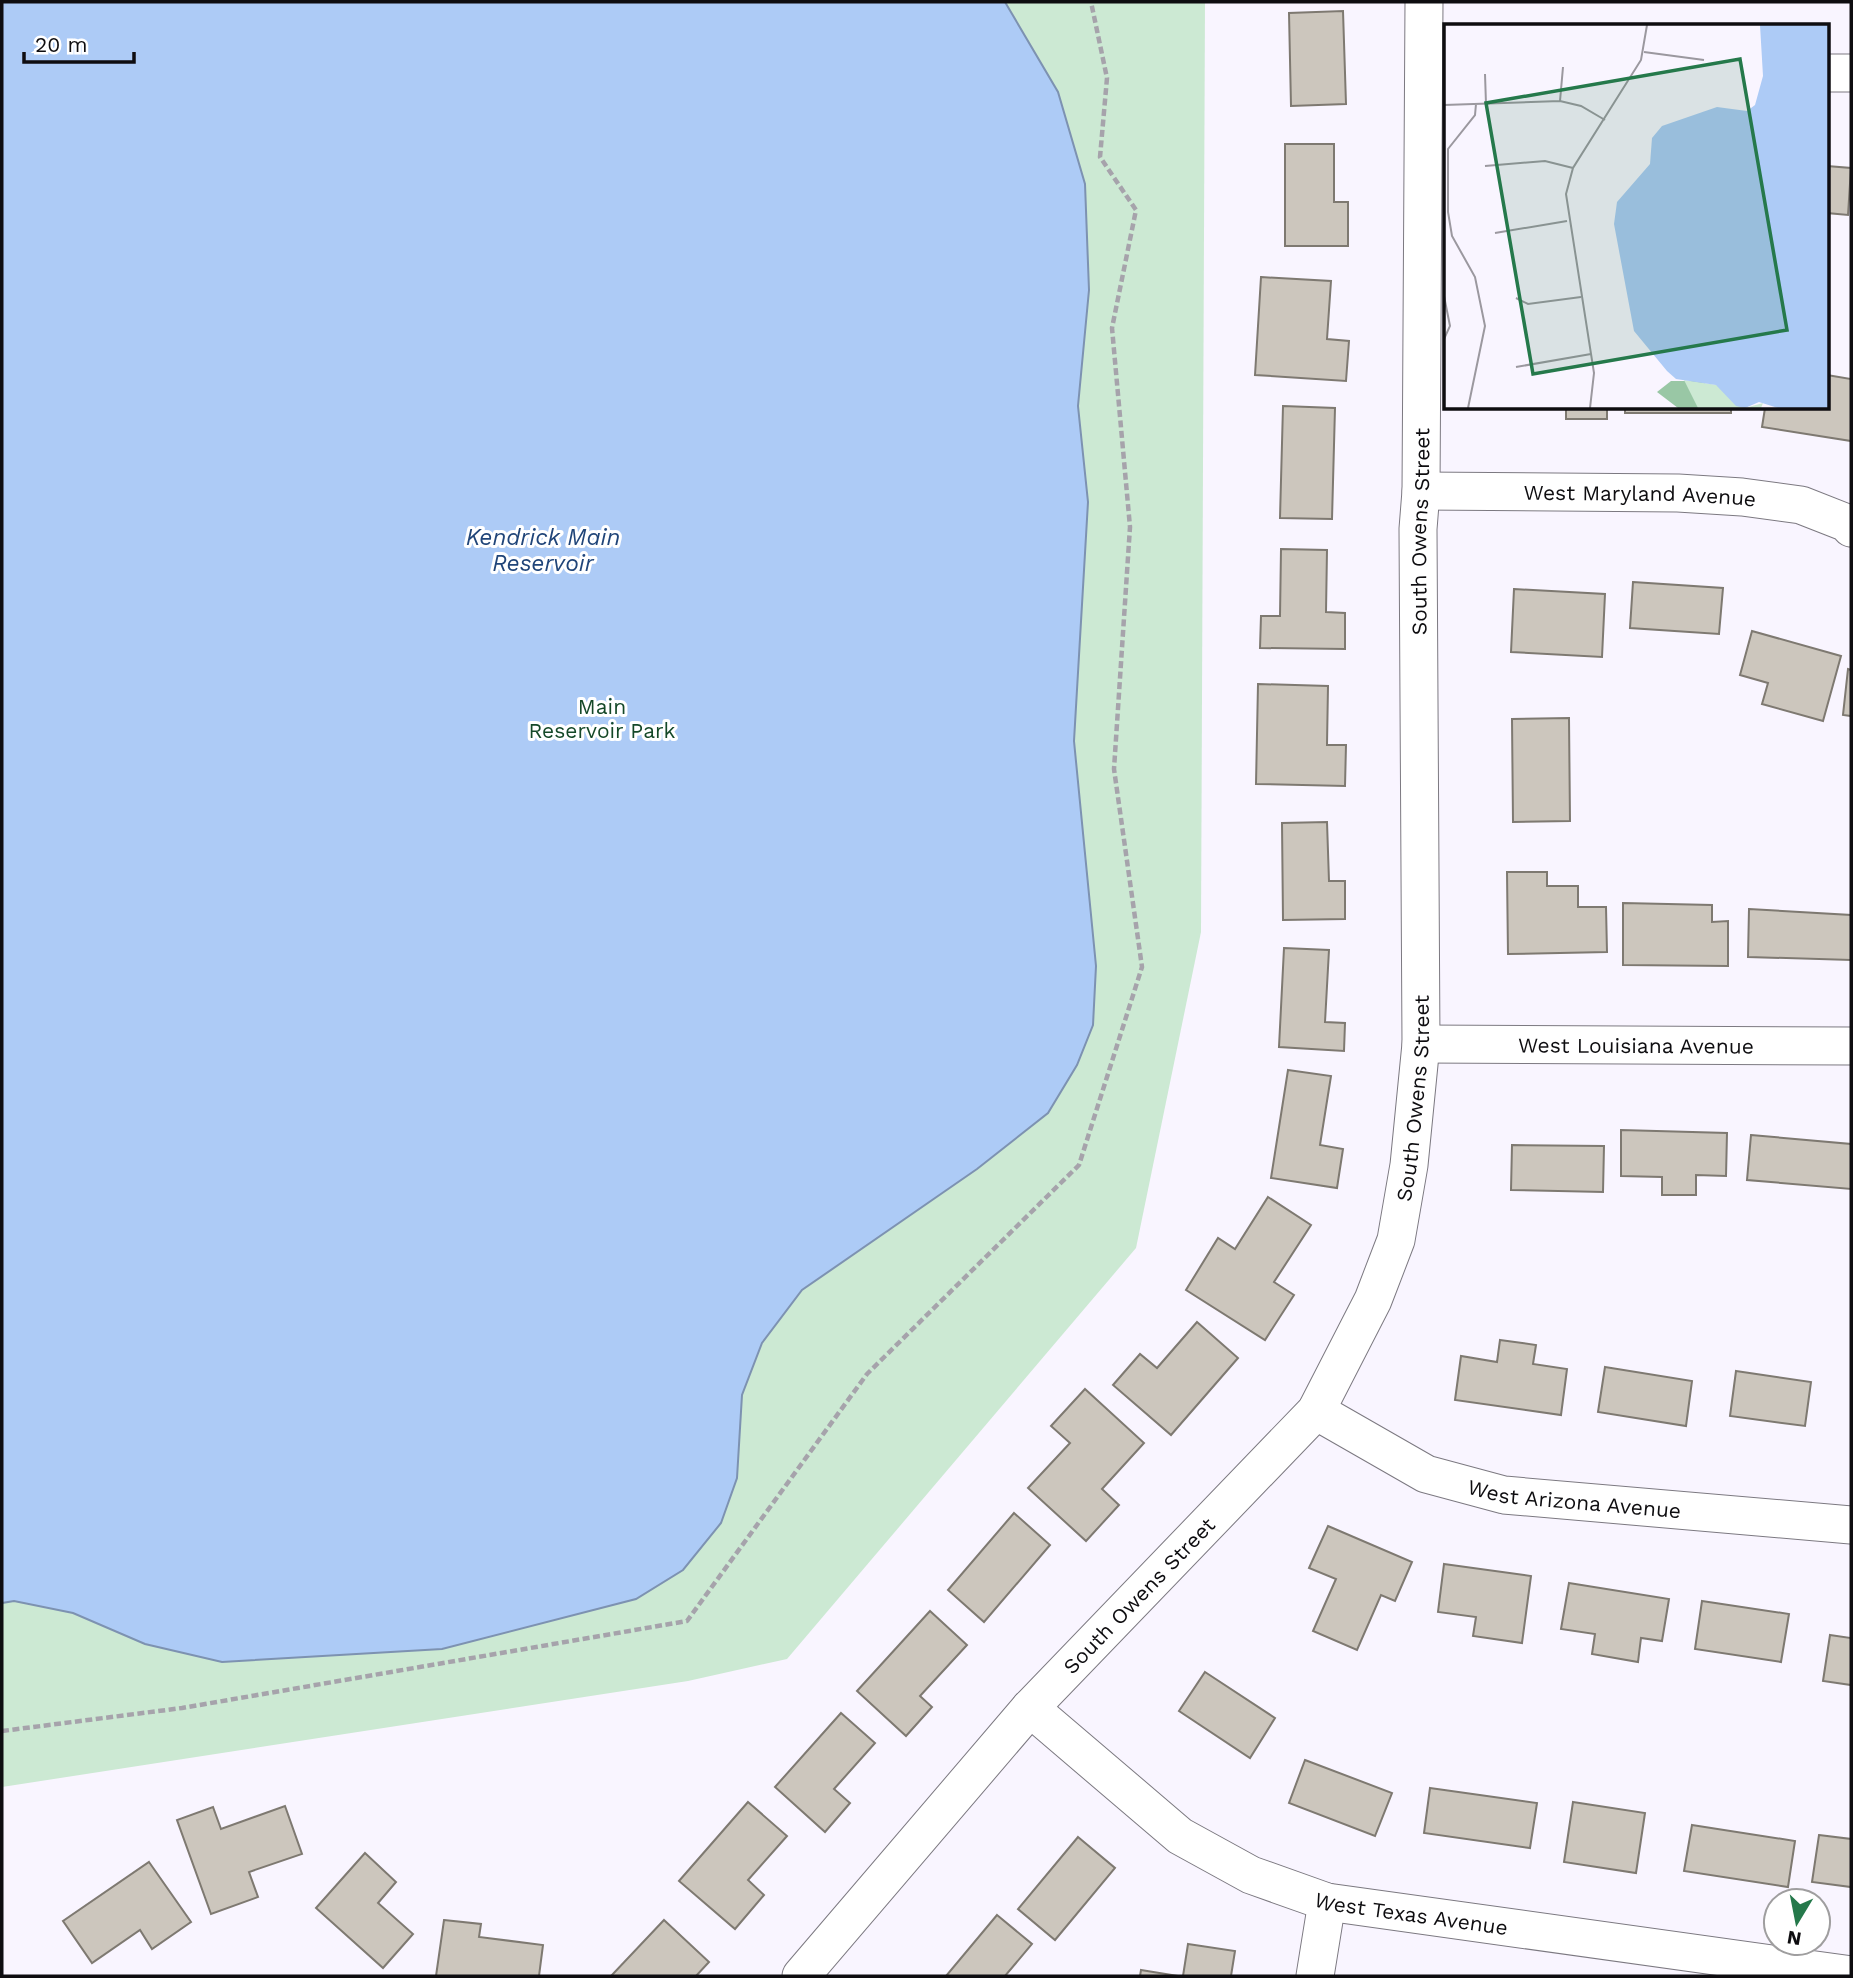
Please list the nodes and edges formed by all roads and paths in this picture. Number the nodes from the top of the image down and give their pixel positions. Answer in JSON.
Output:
{"nodes":[{"id":1,"x":1091,"y":2,"type":"edge"},
{"id":2,"x":1424,"y":2,"type":"edge"},
{"id":3,"x":1434,"y":72,"type":"edge"},
{"id":4,"x":1828,"y":73,"type":"edge"},
{"id":5,"x":1851,"y":73,"type":"edge"},
{"id":6,"x":1421,"y":491,"type":"junction"},
{"id":7,"x":1851,"y":528,"type":"edge"},
{"id":8,"x":1421,"y":1044,"type":"junction"},
{"id":9,"x":1851,"y":1046,"type":"edge"},
{"id":10,"x":1316,"y":1411,"type":"junction"},
{"id":11,"x":1851,"y":1525,"type":"edge"},
{"id":12,"x":1030,"y":1708,"type":"junction"},
{"id":13,"x":2,"y":1731,"type":"edge"},
{"id":14,"x":1327,"y":1902,"type":"junction"},
{"id":15,"x":801,"y":1976,"type":"edge"},
{"id":16,"x":1314,"y":1976,"type":"edge"},
{"id":17,"x":1851,"y":1976,"type":"edge"}],
"edges":[{"from":1,"to":13,"type":"path"},
{"from":2,"to":3,"type":"street","name":"South Owens Street"},
{"from":3,"to":6,"type":"street","name":"South Owens Street"},
{"from":4,"to":5,"type":"street"},
{"from":6,"to":7,"type":"street","name":"West Maryland Avenue"},
{"from":6,"to":8,"type":"street","name":"South Owens Street"},
{"from":8,"to":9,"type":"street","name":"West Louisiana Avenue"},
{"from":8,"to":10,"type":"street","name":"South Owens Street"},
{"from":10,"to":11,"type":"street","name":"West Arizona Avenue"},
{"from":10,"to":12,"type":"street","name":"South Owens Street"},
{"from":12,"to":14,"type":"street","name":"West Texas Avenue"},
{"from":12,"to":15,"type":"street","name":"South Owens Street"},
{"from":14,"to":16,"type":"street"},
{"from":14,"to":17,"type":"street","name":"West Texas Avenue"}]}
